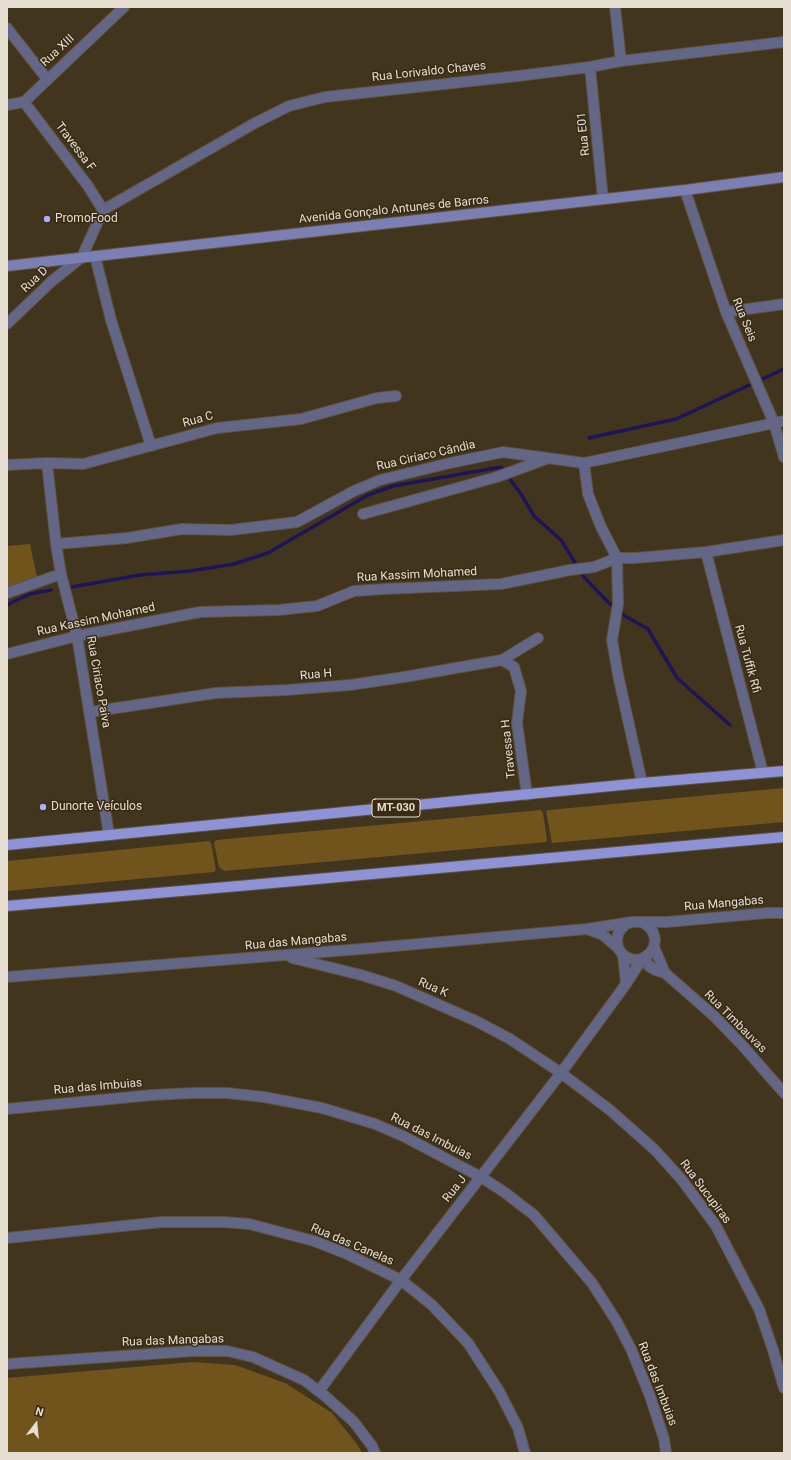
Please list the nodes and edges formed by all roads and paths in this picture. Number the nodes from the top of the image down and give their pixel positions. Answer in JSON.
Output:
{"nodes":[{"id":1,"x":124,"y":7,"type":"edge"},
{"id":2,"x":615,"y":7,"type":"edge"},
{"id":3,"x":7,"y":28,"type":"edge"},
{"id":4,"x":784,"y":42,"type":"edge"},
{"id":5,"x":621,"y":61,"type":"junction"},
{"id":6,"x":590,"y":67,"type":"junction"},
{"id":7,"x":47,"y":79,"type":"junction"},
{"id":8,"x":24,"y":102,"type":"junction"},
{"id":9,"x":7,"y":105,"type":"edge"},
{"id":10,"x":784,"y":177,"type":"edge"},
{"id":11,"x":685,"y":190,"type":"junction"},
{"id":12,"x":603,"y":199,"type":"junction"},
{"id":13,"x":103,"y":210,"type":"junction"},
{"id":14,"x":95,"y":256,"type":"junction"},
{"id":15,"x":82,"y":258,"type":"junction"},
{"id":16,"x":7,"y":266,"type":"edge"},
{"id":17,"x":784,"y":304,"type":"edge"},
{"id":18,"x":726,"y":312,"type":"junction"},
{"id":19,"x":7,"y":324,"type":"edge"},
{"id":20,"x":396,"y":396,"type":"dead end"},
{"id":21,"x":779,"y":422,"type":"edge"},
{"id":22,"x":151,"y":446,"type":"junction"},
{"id":23,"x":784,"y":457,"type":"edge"},
{"id":24,"x":548,"y":459,"type":"junction"},
{"id":25,"x":584,"y":462,"type":"junction"},
{"id":26,"x":48,"y":463,"type":"junction"},
{"id":27,"x":7,"y":465,"type":"edge"},
{"id":28,"x":363,"y":514,"type":"dead end"},
{"id":29,"x":784,"y":540,"type":"edge"},
{"id":30,"x":56,"y":544,"type":"junction"},
{"id":31,"x":706,"y":552,"type":"junction"},
{"id":32,"x":616,"y":558,"type":"junction"},
{"id":33,"x":61,"y":574,"type":"junction"},
{"id":34,"x":7,"y":593,"type":"edge"},
{"id":35,"x":77,"y":636,"type":"junction"},
{"id":36,"x":538,"y":638,"type":"dead end"},
{"id":37,"x":7,"y":654,"type":"edge"},
{"id":38,"x":502,"y":660,"type":"junction"},
{"id":39,"x":90,"y":712,"type":"junction"},
{"id":40,"x":784,"y":771,"type":"edge"},
{"id":41,"x":763,"y":773,"type":"junction"},
{"id":42,"x":642,"y":783,"type":"junction"},
{"id":43,"x":527,"y":796,"type":"junction"},
{"id":44,"x":109,"y":835,"type":"junction"},
{"id":45,"x":784,"y":837,"type":"edge"},
{"id":46,"x":7,"y":846,"type":"edge"},
{"id":47,"x":7,"y":906,"type":"edge"},
{"id":48,"x":784,"y":913,"type":"edge"},
{"id":49,"x":637,"y":922,"type":"junction"},
{"id":50,"x":667,"y":922,"type":"junction"},
{"id":51,"x":587,"y":929,"type":"junction"},
{"id":52,"x":654,"y":943,"type":"junction"},
{"id":53,"x":620,"y":951,"type":"junction"},
{"id":54,"x":282,"y":956,"type":"junction"},
{"id":55,"x":643,"y":958,"type":"junction"},
{"id":56,"x":665,"y":973,"type":"junction"},
{"id":57,"x":7,"y":977,"type":"edge"},
{"id":58,"x":626,"y":984,"type":"junction"},
{"id":59,"x":561,"y":1073,"type":"junction"},
{"id":60,"x":784,"y":1093,"type":"edge"},
{"id":61,"x":7,"y":1109,"type":"edge"},
{"id":62,"x":481,"y":1177,"type":"junction"},
{"id":63,"x":7,"y":1238,"type":"edge"},
{"id":64,"x":401,"y":1280,"type":"junction"},
{"id":65,"x":7,"y":1364,"type":"edge"},
{"id":66,"x":784,"y":1388,"type":"edge"},
{"id":67,"x":319,"y":1391,"type":"junction"},
{"id":68,"x":375,"y":1453,"type":"edge"},
{"id":69,"x":525,"y":1453,"type":"edge"},
{"id":70,"x":666,"y":1453,"type":"edge"}],
"edges":[{"from":1,"to":7,"type":"street","name":"Rua XIII"},
{"from":2,"to":5,"type":"street"},
{"from":3,"to":7,"type":"street"},
{"from":4,"to":5,"type":"street","name":"Rua Lorivaldo Chaves"},
{"from":5,"to":6,"type":"street","name":"Rua Lorivaldo Chaves"},
{"from":6,"to":12,"type":"street","name":"Rua E01"},
{"from":6,"to":13,"type":"street","name":"Rua Lorivaldo Chaves"},
{"from":7,"to":8,"type":"street","name":"Rua XIII"},
{"from":8,"to":9,"type":"street"},
{"from":8,"to":13,"type":"street","name":"Travessa F"},
{"from":10,"to":11,"type":"main road","name":"Avenida Gonçalo Antunes de Barros"},
{"from":11,"to":12,"type":"main road","name":"Avenida Gonçalo Antunes de Barros"},
{"from":11,"to":18,"type":"street","name":"Rua Seis"},
{"from":12,"to":14,"type":"main road","name":"Avenida Gonçalo Antunes de Barros"},
{"from":13,"to":15,"type":"street"},
{"from":14,"to":15,"type":"main road","name":"Avenida Gonçalo Antunes de Barros"},
{"from":14,"to":22,"type":"street"},
{"from":15,"to":16,"type":"main road","name":"Avenida Gonçalo Antunes de Barros"},
{"from":15,"to":19,"type":"street","name":"Rua D"},
{"from":17,"to":18,"type":"street"},
{"from":18,"to":21,"type":"street","name":"Rua Seis"},
{"from":20,"to":22,"type":"street","name":"Rua C"},
{"from":21,"to":23,"type":"street","name":"Rua Seis"},
{"from":21,"to":25,"type":"street","name":"Rua Ciríaco Cândia"},
{"from":22,"to":26,"type":"street","name":"Rua C"},
{"from":24,"to":25,"type":"street","name":"Rua Ciríaco Cândia"},
{"from":24,"to":28,"type":"street"},
{"from":24,"to":30,"type":"street","name":"Rua Ciríaco Cândia"},
{"from":25,"to":32,"type":"street"},
{"from":26,"to":27,"type":"street","name":"Rua C"},
{"from":26,"to":30,"type":"street","name":"Rua Ciriaco Paiva"},
{"from":29,"to":31,"type":"street","name":"Rua Kassim Mohamed"},
{"from":30,"to":33,"type":"street","name":"Rua Ciriaco Paiva"},
{"from":31,"to":32,"type":"street","name":"Rua Kassim Mohamed"},
{"from":31,"to":41,"type":"street","name":"Rua Tuffik Rfi"},
{"from":32,"to":35,"type":"street","name":"Rua Kassim Mohamed"},
{"from":32,"to":42,"type":"street"},
{"from":33,"to":34,"type":"street"},
{"from":33,"to":35,"type":"street","name":"Rua Ciriaco Paiva"},
{"from":35,"to":37,"type":"street","name":"Rua Kassim Mohamed"},
{"from":35,"to":39,"type":"street","name":"Rua Ciriaco Paiva"},
{"from":36,"to":38,"type":"street","name":"Rua H"},
{"from":38,"to":39,"type":"street","name":"Rua H"},
{"from":38,"to":43,"type":"street","name":"Travessa H"},
{"from":39,"to":44,"type":"street","name":"Rua Ciriaco Paiva"},
{"from":40,"to":41,"type":"main road","number":"MT-030"},
{"from":41,"to":42,"type":"main road","number":"MT-030"},
{"from":42,"to":43,"type":"main road","number":"MT-030"},
{"from":43,"to":44,"type":"main road","number":"MT-030"},
{"from":44,"to":46,"type":"main road","number":"MT-030"},
{"from":45,"to":47,"type":"main road"},
{"from":48,"to":50,"type":"street","name":"Rua Mangabas"},
{"from":49,"to":50,"type":"street","name":"Rua Mangabas"},
{"from":49,"to":51,"type":"street","name":"Rua das Mangabas"},
{"from":49,"to":52,"type":"street"},
{"from":49,"to":53,"type":"street"},
{"from":50,"to":52,"type":"street"},
{"from":51,"to":53,"type":"street"},
{"from":51,"to":54,"type":"street","name":"Rua das Mangabas"},
{"from":52,"to":55,"type":"street"},
{"from":52,"to":56,"type":"street"},
{"from":53,"to":55,"type":"street"},
{"from":53,"to":58,"type":"street"},
{"from":54,"to":57,"type":"street","name":"Rua das Mangabas"},
{"from":54,"to":59,"type":"street","name":"Rua K"},
{"from":55,"to":56,"type":"street"},
{"from":55,"to":58,"type":"street","name":"Rua J"},
{"from":56,"to":60,"type":"street","name":"Rua Timbauvas"},
{"from":58,"to":59,"type":"street","name":"Rua J"},
{"from":59,"to":62,"type":"street","name":"Rua J"},
{"from":59,"to":66,"type":"street","name":"Rua Sucupiras"},
{"from":61,"to":62,"type":"street","name":"Rua das Imbuias"},
{"from":62,"to":64,"type":"street","name":"Rua J"},
{"from":62,"to":70,"type":"street","name":"Rua das Imbuias"},
{"from":63,"to":64,"type":"street","name":"Rua das Canelas"},
{"from":64,"to":67,"type":"street","name":"Rua J"},
{"from":64,"to":69,"type":"street","name":"Rua das Canelas"},
{"from":65,"to":67,"type":"street","name":"Rua das Mangabas"},
{"from":67,"to":68,"type":"street","name":"Rua das Mangabas"}]}
